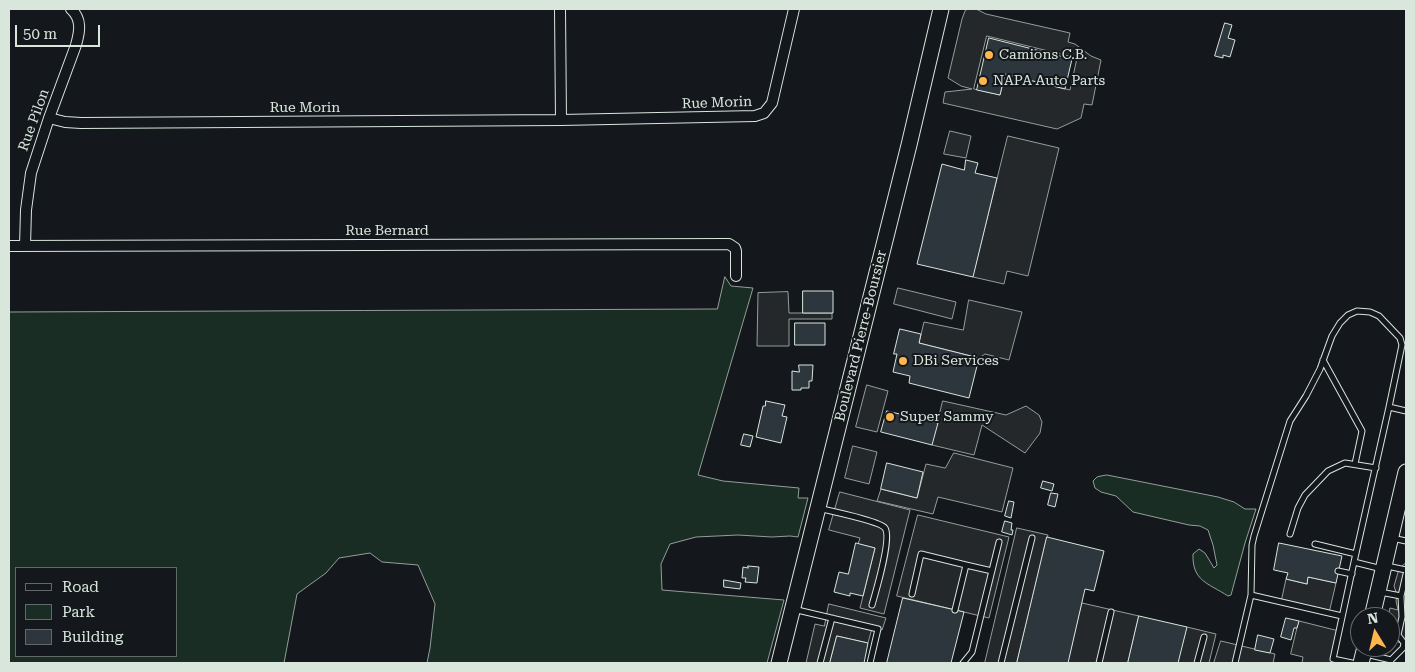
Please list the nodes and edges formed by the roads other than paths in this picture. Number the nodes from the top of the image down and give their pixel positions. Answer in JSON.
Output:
{"nodes":[{"id":1,"x":71,"y":9,"type":"edge"},
{"id":2,"x":560,"y":9,"type":"edge"},
{"id":3,"x":794,"y":9,"type":"edge"},
{"id":4,"x":941,"y":9,"type":"edge"},
{"id":5,"x":49,"y":118,"type":"junction"},
{"id":6,"x":561,"y":120,"type":"junction"},
{"id":7,"x":9,"y":246,"type":"edge"},
{"id":8,"x":25,"y":246,"type":"junction"},
{"id":9,"x":736,"y":276,"type":"dead end"},
{"id":10,"x":1323,"y":360,"type":"junction"},
{"id":11,"x":1389,"y":407,"type":"junction"},
{"id":12,"x":1406,"y":411,"type":"edge"},
{"id":13,"x":1355,"y":464,"type":"junction"},
{"id":14,"x":1376,"y":468,"type":"junction"},
{"id":15,"x":1406,"y":472,"type":"edge"},
{"id":16,"x":818,"y":508,"type":"junction"},
{"id":17,"x":1290,"y":534,"type":"dead end"},
{"id":18,"x":1391,"y":537,"type":"junction"},
{"id":19,"x":1032,"y":538,"type":"dead end"},
{"id":20,"x":1406,"y":541,"type":"edge"},
{"id":21,"x":999,"y":542,"type":"dead end"},
{"id":22,"x":1315,"y":544,"type":"dead end"},
{"id":23,"x":1356,"y":554,"type":"junction"},
{"id":24,"x":1354,"y":562,"type":"junction"},
{"id":25,"x":966,"y":565,"type":"junction"},
{"id":26,"x":1384,"y":567,"type":"junction"},
{"id":27,"x":1406,"y":570,"type":"edge"},
{"id":28,"x":992,"y":571,"type":"junction"},
{"id":29,"x":1338,"y":571,"type":"dead end"},
{"id":30,"x":1352,"y":574,"type":"junction"},
{"id":31,"x":1406,"y":574,"type":"edge"},
{"id":32,"x":1378,"y":591,"type":"junction"},
{"id":33,"x":912,"y":594,"type":"dead end"},
{"id":34,"x":1251,"y":595,"type":"junction"},
{"id":35,"x":1401,"y":596,"type":"junction"},
{"id":36,"x":872,"y":604,"type":"dead end"},
{"id":37,"x":1374,"y":607,"type":"edge"},
{"id":38,"x":793,"y":609,"type":"junction"},
{"id":39,"x":956,"y":610,"type":"dead end"},
{"id":40,"x":1111,"y":612,"type":"dead end"},
{"id":41,"x":1342,"y":616,"type":"junction"},
{"id":42,"x":1404,"y":617,"type":"edge"},
{"id":43,"x":832,"y":618,"type":"junction"},
{"id":44,"x":1204,"y":637,"type":"dead end"},
{"id":45,"x":1400,"y":637,"type":"edge"},
{"id":46,"x":1400,"y":652,"type":"edge"},
{"id":47,"x":1360,"y":657,"type":"edge"},
{"id":48,"x":1391,"y":662,"type":"edge"},
{"id":49,"x":779,"y":663,"type":"edge"},
{"id":50,"x":820,"y":663,"type":"edge"},
{"id":51,"x":870,"y":663,"type":"edge"},
{"id":52,"x":963,"y":663,"type":"edge"},
{"id":53,"x":1001,"y":663,"type":"edge"},
{"id":54,"x":1099,"y":663,"type":"edge"},
{"id":55,"x":1197,"y":663,"type":"edge"},
{"id":56,"x":1235,"y":663,"type":"edge"}],
"edges":[{"from":1,"to":5,"type":"street","name":"Rue Pilon"},
{"from":2,"to":6,"type":"street"},
{"from":3,"to":6,"type":"street","name":"Rue Morin"},
{"from":4,"to":16,"type":"street","name":"Boulevard Pierre-Boursier"},
{"from":5,"to":6,"type":"street","name":"Rue Morin"},
{"from":5,"to":8,"type":"street","name":"Rue Pilon"},
{"from":7,"to":8,"type":"street","name":"Rue Bernard"},
{"from":8,"to":9,"type":"street","name":"Rue Bernard"},
{"from":10,"to":11,"type":"lane"},
{"from":10,"to":13,"type":"lane"},
{"from":10,"to":34,"type":"lane"},
{"from":11,"to":12,"type":"lane"},
{"from":11,"to":14,"type":"lane"},
{"from":13,"to":14,"type":"lane"},
{"from":13,"to":17,"type":"lane"},
{"from":14,"to":23,"type":"lane"},
{"from":15,"to":18,"type":"street"},
{"from":16,"to":36,"type":"lane"},
{"from":16,"to":38,"type":"street","name":"Boulevard Pierre-Boursier"},
{"from":18,"to":20,"type":"lane"},
{"from":18,"to":26,"type":"street"},
{"from":19,"to":53,"type":"lane"},
{"from":21,"to":28,"type":"lane"},
{"from":22,"to":23,"type":"lane"},
{"from":23,"to":24,"type":"lane"},
{"from":24,"to":26,"type":"lane"},
{"from":24,"to":30,"type":"lane"},
{"from":25,"to":28,"type":"lane"},
{"from":25,"to":33,"type":"lane"},
{"from":25,"to":39,"type":"lane"},
{"from":26,"to":27,"type":"lane"},
{"from":26,"to":32,"type":"street"},
{"from":28,"to":52,"type":"lane"},
{"from":29,"to":30,"type":"lane"},
{"from":30,"to":41,"type":"lane"},
{"from":31,"to":35,"type":"lane"},
{"from":32,"to":35,"type":"lane"},
{"from":32,"to":37,"type":"street"},
{"from":34,"to":41,"type":"lane"},
{"from":34,"to":56,"type":"lane"},
{"from":35,"to":42,"type":"lane"},
{"from":38,"to":43,"type":"lane"},
{"from":38,"to":49,"type":"street","name":"Boulevard Pierre-Boursier"},
{"from":40,"to":54,"type":"lane"},
{"from":41,"to":47,"type":"lane"},
{"from":43,"to":50,"type":"lane"},
{"from":43,"to":51,"type":"lane"},
{"from":44,"to":55,"type":"lane"},
{"from":45,"to":46,"type":"lane"},
{"from":47,"to":48,"type":"lane"}]}
